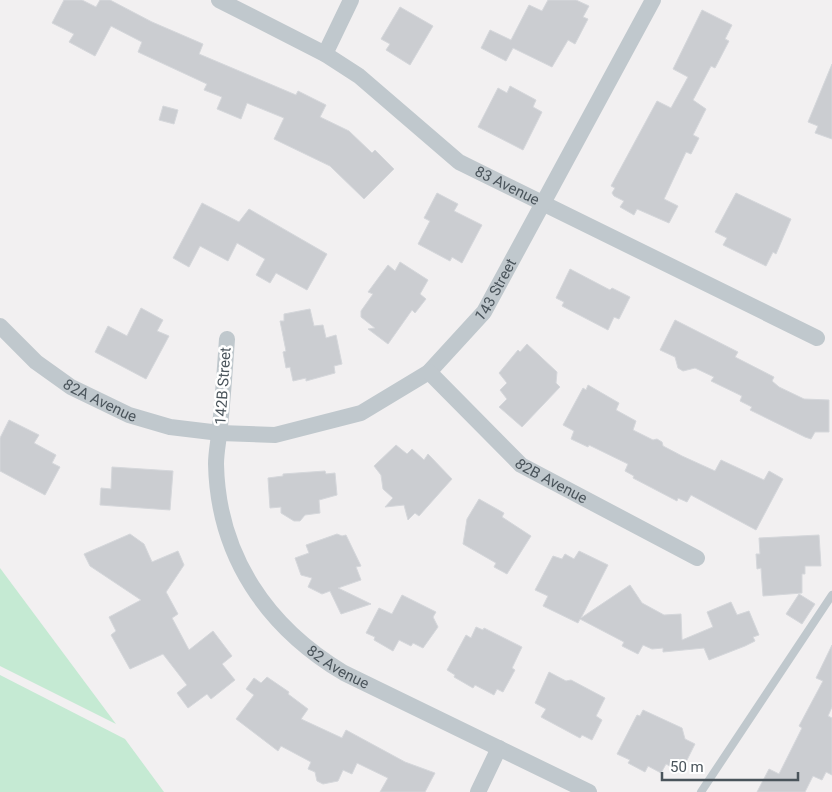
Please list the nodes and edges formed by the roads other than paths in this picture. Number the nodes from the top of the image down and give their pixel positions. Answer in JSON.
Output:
{"nodes":[{"id":1,"x":219,"y":0,"type":"edge"},
{"id":2,"x":351,"y":0,"type":"edge"},
{"id":3,"x":652,"y":0,"type":"edge"},
{"id":4,"x":325,"y":54,"type":"junction"},
{"id":5,"x":544,"y":202,"type":"junction"},
{"id":6,"x":0,"y":326,"type":"edge"},
{"id":7,"x":817,"y":338,"type":"dead end"},
{"id":8,"x":227,"y":339,"type":"dead end"},
{"id":9,"x":429,"y":372,"type":"junction"},
{"id":10,"x":220,"y":433,"type":"junction"},
{"id":11,"x":697,"y":558,"type":"dead end"},
{"id":12,"x":832,"y":595,"type":"edge"},
{"id":13,"x":499,"y":748,"type":"junction"},
{"id":14,"x":478,"y":792,"type":"edge"},
{"id":15,"x":589,"y":792,"type":"edge"},
{"id":16,"x":701,"y":792,"type":"edge"}],
"edges":[{"from":1,"to":4,"type":"street","name":"83 Avenue"},
{"from":2,"to":4,"type":"street"},
{"from":3,"to":5,"type":"street","name":"143 Street"},
{"from":4,"to":5,"type":"street","name":"83 Avenue"},
{"from":5,"to":7,"type":"street","name":"83 Avenue"},
{"from":5,"to":9,"type":"street","name":"143 Street"},
{"from":6,"to":10,"type":"street","name":"82A Avenue"},
{"from":8,"to":10,"type":"street","name":"142B Street"},
{"from":9,"to":10,"type":"street","name":"143 Street"},
{"from":9,"to":11,"type":"street","name":"82B Avenue"},
{"from":10,"to":13,"type":"street","name":"82 Avenue"},
{"from":12,"to":16,"type":"lane"},
{"from":13,"to":14,"type":"street"},
{"from":13,"to":15,"type":"street","name":"82 Avenue"}]}
